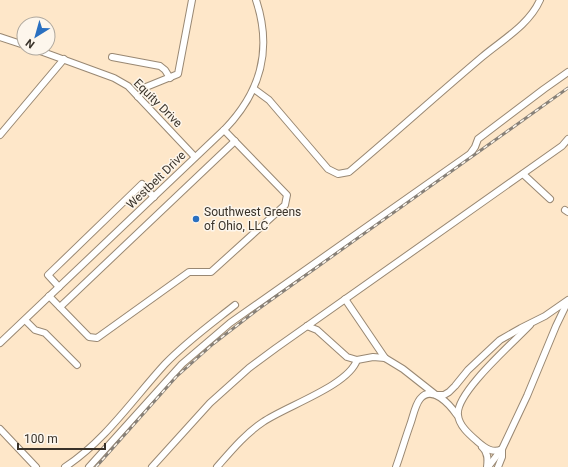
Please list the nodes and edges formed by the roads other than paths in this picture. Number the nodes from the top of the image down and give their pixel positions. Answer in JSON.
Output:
{"nodes":[{"id":1,"x":192,"y":0,"type":"edge"},
{"id":2,"x":257,"y":0,"type":"edge"},
{"id":3,"x":540,"y":0,"type":"edge"},
{"id":4,"x":0,"y":37,"type":"edge"},
{"id":5,"x":16,"y":42,"type":"edge"},
{"id":6,"x":55,"y":56,"type":"edge"},
{"id":7,"x":112,"y":57,"type":"dead end"},
{"id":8,"x":64,"y":59,"type":"junction"},
{"id":9,"x":568,"y":72,"type":"edge"},
{"id":10,"x":170,"y":78,"type":"junction"},
{"id":11,"x":254,"y":89,"type":"junction"},
{"id":12,"x":138,"y":97,"type":"junction"},
{"id":13,"x":224,"y":130,"type":"junction"},
{"id":14,"x":0,"y":136,"type":"edge"},
{"id":15,"x":568,"y":139,"type":"edge"},
{"id":16,"x":235,"y":141,"type":"junction"},
{"id":17,"x":195,"y":157,"type":"junction"},
{"id":18,"x":523,"y":174,"type":"junction"},
{"id":19,"x":154,"y":197,"type":"junction"},
{"id":20,"x":550,"y":199,"type":"dead end"},
{"id":21,"x":59,"y":287,"type":"junction"},
{"id":22,"x":50,"y":296,"type":"junction"},
{"id":23,"x":345,"y":299,"type":"junction"},
{"id":24,"x":568,"y":300,"type":"edge"},
{"id":25,"x":235,"y":305,"type":"dead end"},
{"id":26,"x":60,"y":307,"type":"junction"},
{"id":27,"x":25,"y":320,"type":"junction"},
{"id":28,"x":534,"y":322,"type":"junction"},
{"id":29,"x":306,"y":326,"type":"junction"},
{"id":30,"x":0,"y":343,"type":"edge"},
{"id":31,"x":385,"y":358,"type":"junction"},
{"id":32,"x":357,"y":360,"type":"junction"},
{"id":33,"x":77,"y":365,"type":"dead end"},
{"id":34,"x":144,"y":389,"type":"junction"},
{"id":35,"x":436,"y":395,"type":"junction"},
{"id":36,"x":152,"y":396,"type":"junction"},
{"id":37,"x":458,"y":415,"type":"junction"},
{"id":38,"x":0,"y":429,"type":"edge"},
{"id":39,"x":480,"y":444,"type":"junction"},
{"id":40,"x":502,"y":448,"type":"junction"},
{"id":41,"x":36,"y":467,"type":"edge"},
{"id":42,"x":65,"y":467,"type":"edge"},
{"id":43,"x":89,"y":467,"type":"edge"},
{"id":44,"x":152,"y":467,"type":"edge"},
{"id":45,"x":217,"y":467,"type":"edge"},
{"id":46,"x":396,"y":467,"type":"edge"},
{"id":47,"x":487,"y":467,"type":"edge"},
{"id":48,"x":498,"y":467,"type":"edge"}],
"edges":[{"from":1,"to":10,"type":"street"},
{"from":2,"to":11,"type":"street","name":"Westbelt Drive"},
{"from":3,"to":11,"type":"street"},
{"from":4,"to":5,"type":"street"},
{"from":6,"to":8,"type":"street","name":"Equity Drive"},
{"from":7,"to":10,"type":"street"},
{"from":8,"to":12,"type":"street","name":"Equity Drive"},
{"from":8,"to":14,"type":"street"},
{"from":9,"to":36,"type":"street"},
{"from":10,"to":12,"type":"street"},
{"from":11,"to":13,"type":"street","name":"Westbelt Drive"},
{"from":12,"to":17,"type":"street","name":"Equity Drive"},
{"from":13,"to":16,"type":"street"},
{"from":13,"to":17,"type":"street","name":"Westbelt Drive"},
{"from":15,"to":18,"type":"street"},
{"from":16,"to":26,"type":"street"},
{"from":16,"to":26,"type":"street"},
{"from":17,"to":19,"type":"street","name":"Westbelt Drive"},
{"from":18,"to":20,"type":"street"},
{"from":18,"to":23,"type":"street"},
{"from":19,"to":21,"type":"street","name":"Westbelt Drive"},
{"from":19,"to":21,"type":"street"},
{"from":21,"to":22,"type":"street","name":"Westbelt Drive"},
{"from":22,"to":26,"type":"street"},
{"from":22,"to":27,"type":"street","name":"Westbelt Drive"},
{"from":23,"to":29,"type":"street"},
{"from":23,"to":31,"type":"street"},
{"from":24,"to":28,"type":"street"},
{"from":24,"to":40,"type":"street"},
{"from":25,"to":34,"type":"street"},
{"from":27,"to":30,"type":"street","name":"Westbelt Drive"},
{"from":27,"to":33,"type":"street"},
{"from":28,"to":35,"type":"street"},
{"from":28,"to":37,"type":"street"},
{"from":29,"to":32,"type":"street"},
{"from":29,"to":44,"type":"street"},
{"from":31,"to":32,"type":"street"},
{"from":31,"to":35,"type":"street"},
{"from":32,"to":45,"type":"street"},
{"from":34,"to":36,"type":"street"},
{"from":34,"to":42,"type":"street"},
{"from":35,"to":37,"type":"street"},
{"from":35,"to":46,"type":"street"},
{"from":36,"to":43,"type":"street"},
{"from":37,"to":39,"type":"street"},
{"from":38,"to":41,"type":"street"},
{"from":39,"to":40,"type":"street"},
{"from":39,"to":47,"type":"street"},
{"from":40,"to":47,"type":"street"},
{"from":40,"to":48,"type":"street"}]}
